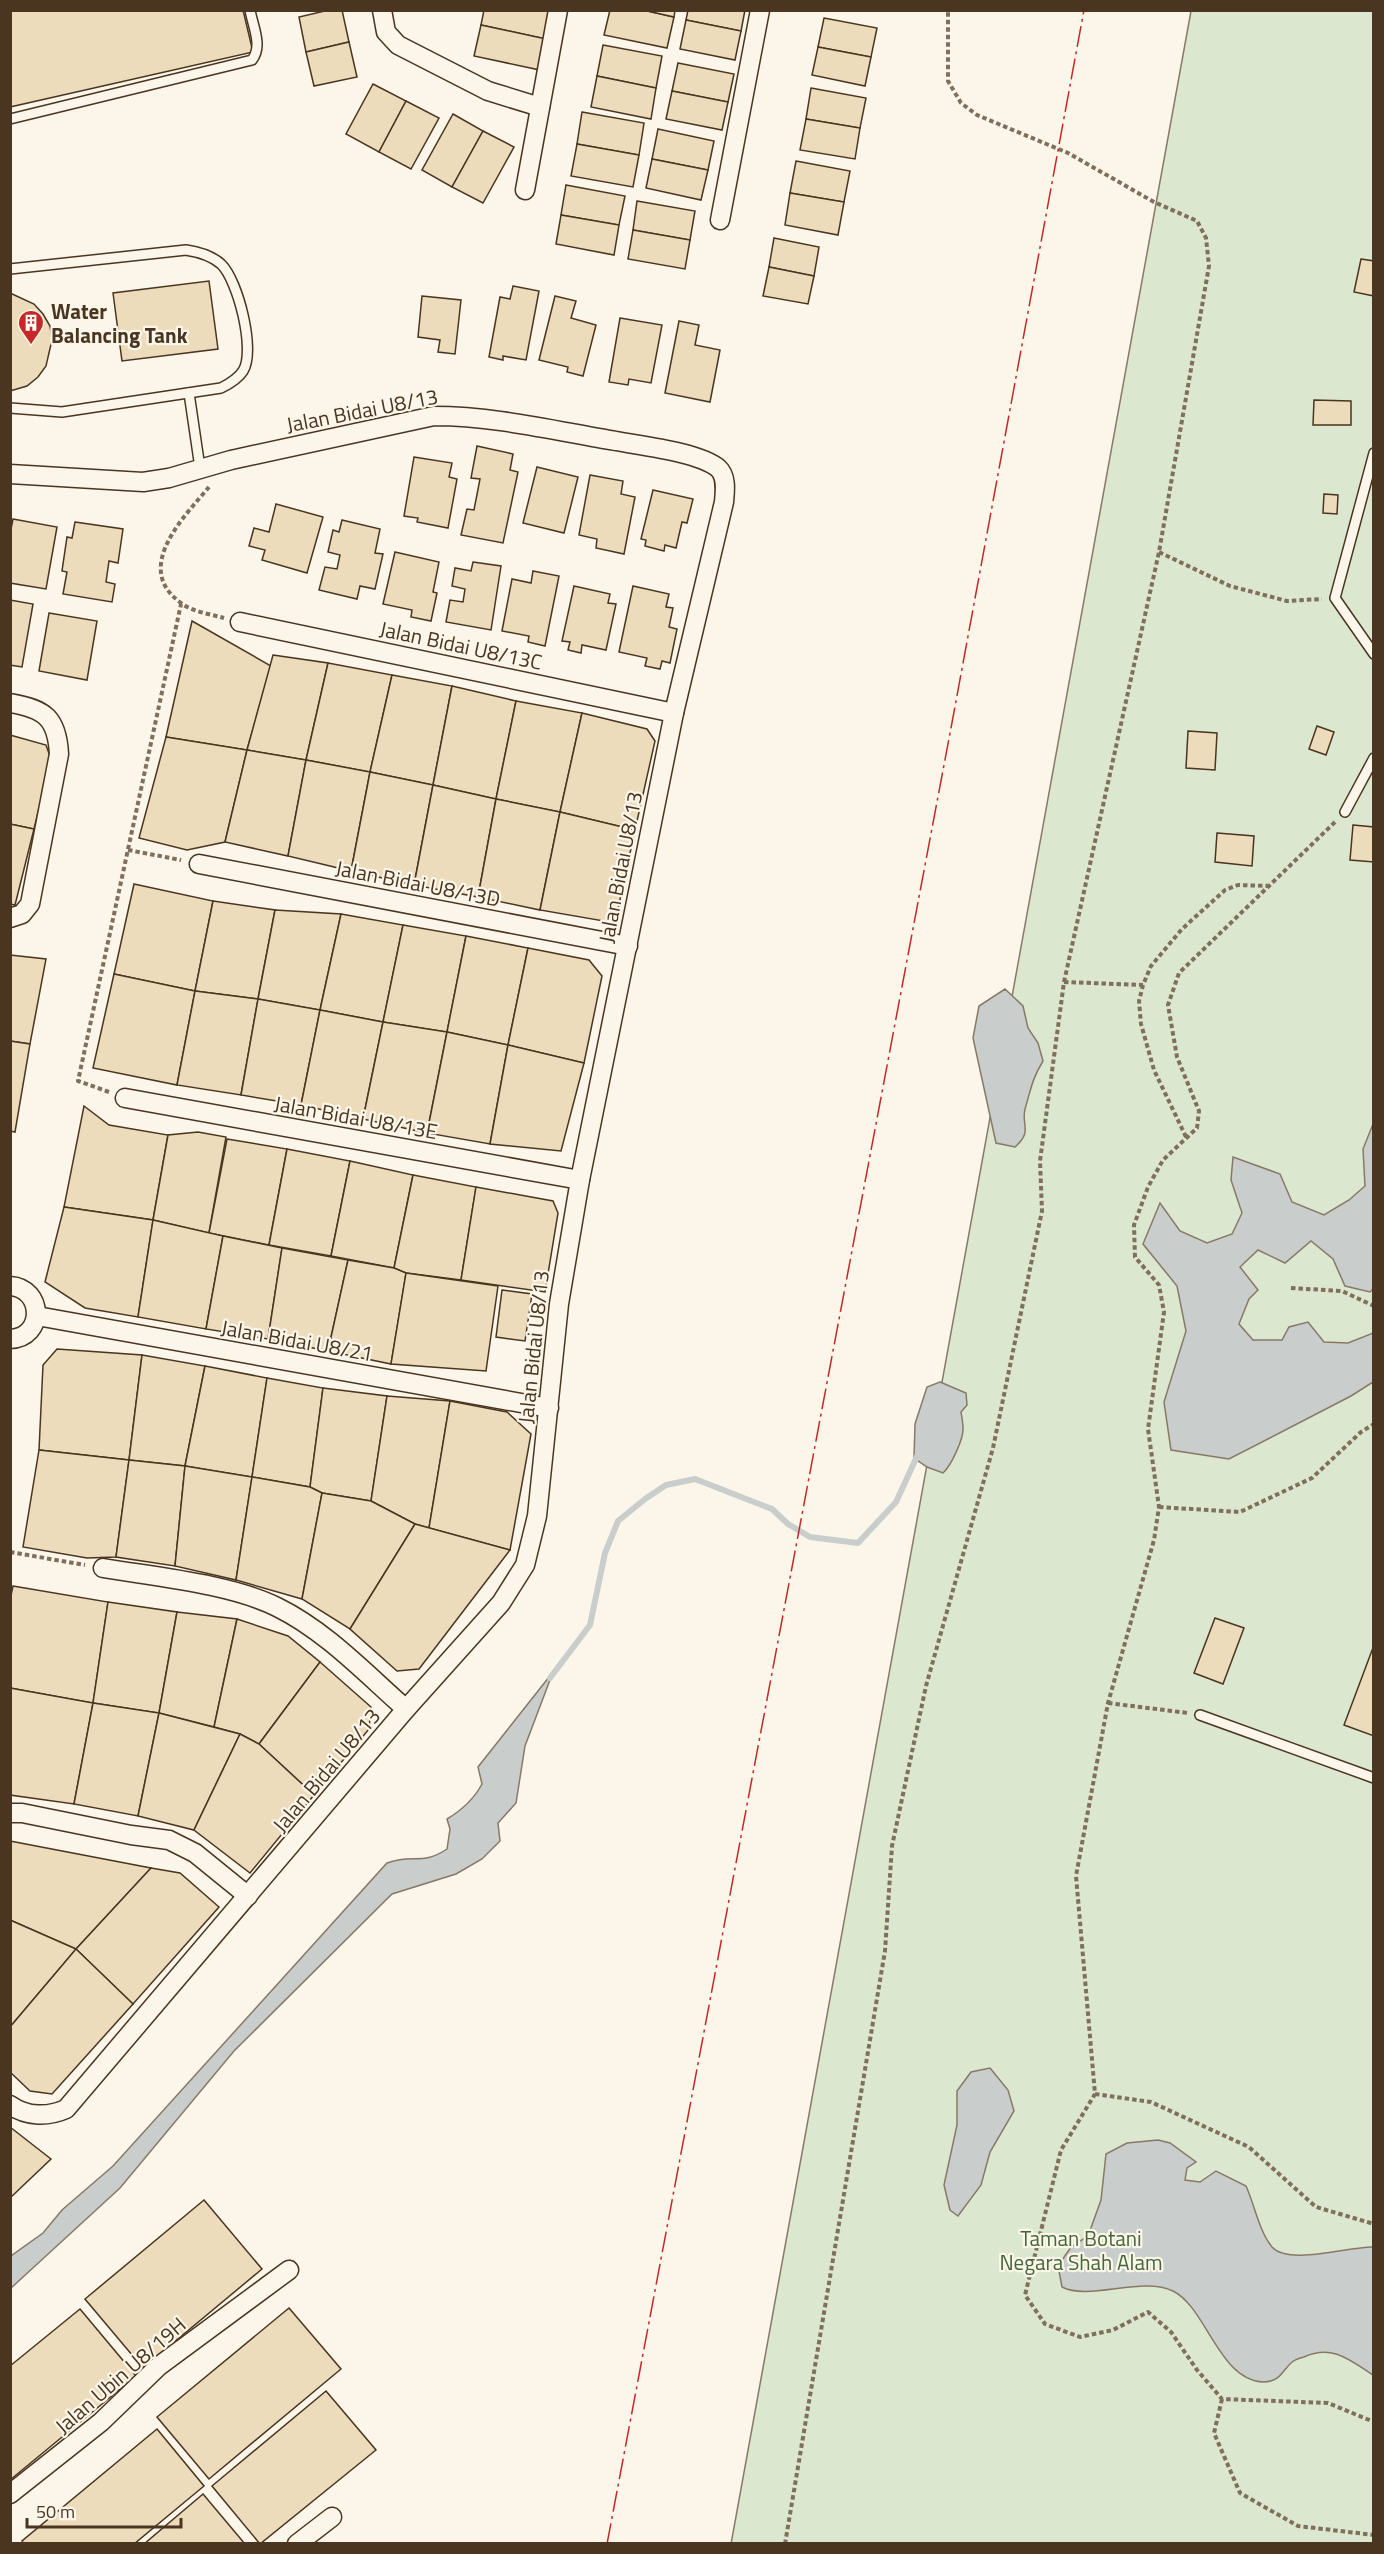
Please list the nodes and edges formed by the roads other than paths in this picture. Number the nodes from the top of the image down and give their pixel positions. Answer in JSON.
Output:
{"nodes":[{"id":1,"x":250,"y":10,"type":"edge"},
{"id":2,"x":382,"y":10,"type":"edge"},
{"id":3,"x":558,"y":10,"type":"edge"},
{"id":4,"x":760,"y":10,"type":"edge"},
{"id":5,"x":540,"y":107,"type":"junction"},
{"id":6,"x":10,"y":119,"type":"edge"},
{"id":7,"x":525,"y":190,"type":"dead end"},
{"id":8,"x":720,"y":220,"type":"dead end"},
{"id":9,"x":10,"y":269,"type":"edge"},
{"id":10,"x":189,"y":393,"type":"junction"},
{"id":11,"x":10,"y":408,"type":"edge"},
{"id":12,"x":1374,"y":453,"type":"edge"},
{"id":13,"x":200,"y":468,"type":"junction"},
{"id":14,"x":10,"y":474,"type":"edge"},
{"id":15,"x":240,"y":621,"type":"road end"},
{"id":16,"x":1374,"y":654,"type":"edge"},
{"id":17,"x":10,"y":703,"type":"edge"},
{"id":18,"x":674,"y":712,"type":"junction"},
{"id":19,"x":1374,"y":758,"type":"edge"},
{"id":20,"x":1344,"y":812,"type":"road end"},
{"id":21,"x":199,"y":864,"type":"road end"},
{"id":22,"x":10,"y":918,"type":"edge"},
{"id":23,"x":628,"y":946,"type":"junction"},
{"id":24,"x":125,"y":1098,"type":"road end"},
{"id":25,"x":580,"y":1180,"type":"junction"},
{"id":26,"x":10,"y":1286,"type":"edge"},
{"id":27,"x":37,"y":1316,"type":"junction"},
{"id":28,"x":10,"y":1339,"type":"edge"},
{"id":29,"x":549,"y":1408,"type":"junction"},
{"id":30,"x":103,"y":1568,"type":"road end"},
{"id":31,"x":406,"y":1710,"type":"junction"},
{"id":32,"x":1200,"y":1715,"type":"road end"},
{"id":33,"x":1374,"y":1778,"type":"edge"},
{"id":34,"x":10,"y":1813,"type":"edge"},
{"id":35,"x":248,"y":1896,"type":"junction"},
{"id":36,"x":10,"y":2105,"type":"edge"},
{"id":37,"x":289,"y":2270,"type":"dead end"},
{"id":38,"x":10,"y":2494,"type":"edge"},
{"id":39,"x":332,"y":2517,"type":"dead end"},
{"id":40,"x":297,"y":2544,"type":"edge"}],
"edges":[{"from":1,"to":6,"type":"lane"},
{"from":2,"to":5,"type":"street"},
{"from":3,"to":5,"type":"street"},
{"from":4,"to":8,"type":"street"},
{"from":5,"to":7,"type":"street"},
{"from":9,"to":10,"type":"lane"},
{"from":10,"to":11,"type":"lane"},
{"from":10,"to":13,"type":"lane"},
{"from":12,"to":16,"type":"lane"},
{"from":13,"to":14,"type":"street","name":"Jalan Bidai U8/13"},
{"from":13,"to":18,"type":"street","name":"Jalan Bidai U8/13"},
{"from":15,"to":18,"type":"street","name":"Jalan Bidai U8/13C"},
{"from":17,"to":22,"type":"street"},
{"from":18,"to":23,"type":"street","name":"Jalan Bidai U8/13"},
{"from":19,"to":20,"type":"lane"},
{"from":21,"to":23,"type":"street","name":"Jalan Bidai U8/13D"},
{"from":23,"to":25,"type":"street","name":"Jalan Bidai U8/13"},
{"from":24,"to":25,"type":"street","name":"Jalan Bidai U8/13E"},
{"from":25,"to":29,"type":"street","name":"Jalan Bidai U8/13"},
{"from":26,"to":27,"type":"street"},
{"from":27,"to":28,"type":"street"},
{"from":27,"to":29,"type":"street","name":"Jalan Bidai U8/21"},
{"from":29,"to":31,"type":"street","name":"Jalan Bidai U8/13"},
{"from":30,"to":31,"type":"street"},
{"from":31,"to":35,"type":"street","name":"Jalan Bidai U8/13"},
{"from":32,"to":33,"type":"lane"},
{"from":34,"to":35,"type":"street"},
{"from":35,"to":36,"type":"street","name":"Jalan Bidai U8/13"},
{"from":37,"to":38,"type":"street","name":"Jalan Ubin U8/19H"},
{"from":39,"to":40,"type":"street"}]}
